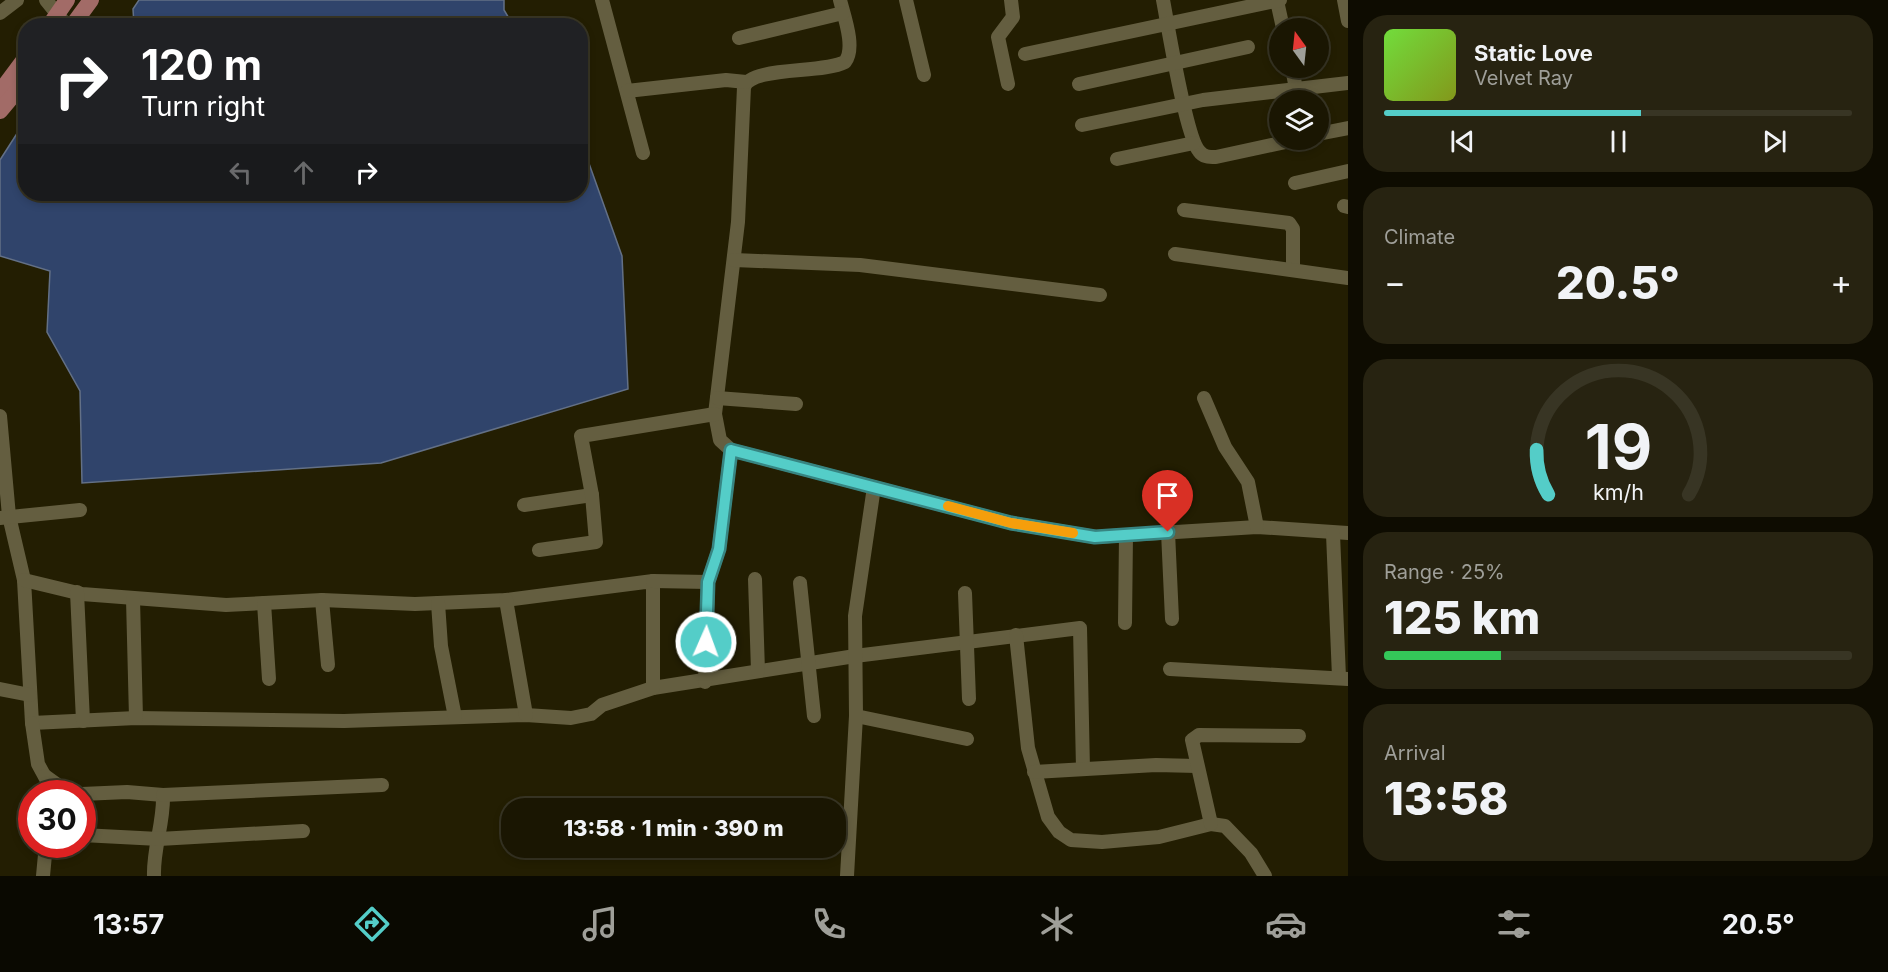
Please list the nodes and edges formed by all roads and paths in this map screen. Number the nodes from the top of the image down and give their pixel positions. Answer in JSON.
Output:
{"nodes":[{"id":1,"x":17,"y":0,"type":"edge"},
{"id":2,"x":46,"y":0,"type":"edge"},
{"id":3,"x":67,"y":0,"type":"edge"},
{"id":4,"x":91,"y":0,"type":"edge"},
{"id":5,"x":603,"y":0,"type":"edge"},
{"id":6,"x":906,"y":0,"type":"edge"},
{"id":7,"x":1011,"y":0,"type":"edge"},
{"id":8,"x":1163,"y":0,"type":"edge"},
{"id":9,"x":1279,"y":0,"type":"edge"},
{"id":10,"x":1344,"y":0,"type":"edge"},
{"id":11,"x":842,"y":7,"type":"edge"},
{"id":12,"x":0,"y":13,"type":"edge"},
{"id":13,"x":55,"y":18,"type":"edge"},
{"id":14,"x":59,"y":18,"type":"edge"},
{"id":15,"x":78,"y":18,"type":"edge"},
{"id":16,"x":1282,"y":18,"type":"edge"},
{"id":17,"x":1348,"y":21,"type":"edge"},
{"id":18,"x":1168,"y":24,"type":"junction"},
{"id":19,"x":739,"y":38,"type":"dead end"},
{"id":20,"x":1248,"y":47,"type":"dead end"},
{"id":21,"x":1025,"y":54,"type":"dead end"},
{"id":22,"x":1176,"y":63,"type":"junction"},
{"id":23,"x":18,"y":68,"type":"edge"},
{"id":24,"x":924,"y":75,"type":"dead end"},
{"id":25,"x":1294,"y":78,"type":"edge"},
{"id":26,"x":746,"y":82,"type":"junction"},
{"id":27,"x":1348,"y":82,"type":"edge"},
{"id":28,"x":1008,"y":84,"type":"dead end"},
{"id":29,"x":1079,"y":84,"type":"dead end"},
{"id":30,"x":1296,"y":89,"type":"junction"},
{"id":31,"x":18,"y":90,"type":"edge"},
{"id":32,"x":627,"y":91,"type":"junction"},
{"id":33,"x":0,"y":92,"type":"edge"},
{"id":34,"x":1185,"y":103,"type":"junction"},
{"id":35,"x":0,"y":111,"type":"edge"},
{"id":36,"x":1082,"y":125,"type":"dead end"},
{"id":37,"x":1348,"y":128,"type":"edge"},
{"id":38,"x":1329,"y":132,"type":"edge"},
{"id":39,"x":1194,"y":143,"type":"junction"},
{"id":40,"x":1269,"y":145,"type":"edge"},
{"id":41,"x":643,"y":153,"type":"dead end"},
{"id":42,"x":1117,"y":159,"type":"dead end"},
{"id":43,"x":1348,"y":171,"type":"edge"},
{"id":44,"x":1295,"y":183,"type":"dead end"},
{"id":45,"x":1184,"y":210,"type":"dead end"},
{"id":46,"x":1175,"y":254,"type":"dead end"},
{"id":47,"x":734,"y":260,"type":"junction"},
{"id":48,"x":1293,"y":270,"type":"junction"},
{"id":49,"x":1348,"y":278,"type":"edge"},
{"id":50,"x":1100,"y":295,"type":"dead end"},
{"id":51,"x":717,"y":398,"type":"junction"},
{"id":52,"x":1204,"y":398,"type":"dead end"},
{"id":53,"x":796,"y":404,"type":"dead end"},
{"id":54,"x":715,"y":414,"type":"junction"},
{"id":55,"x":0,"y":416,"type":"edge"},
{"id":56,"x":2,"y":441,"type":"edge"},
{"id":57,"x":731,"y":450,"type":"junction"},
{"id":58,"x":874,"y":487,"type":"junction"},
{"id":59,"x":592,"y":495,"type":"junction"},
{"id":60,"x":524,"y":505,"type":"dead end"},
{"id":61,"x":80,"y":510,"type":"dead end"},
{"id":62,"x":5,"y":517,"type":"edge"},
{"id":63,"x":1257,"y":527,"type":"junction"},
{"id":64,"x":1168,"y":532,"type":"junction"},
{"id":65,"x":1348,"y":533,"type":"edge"},
{"id":66,"x":1333,"y":534,"type":"junction"},
{"id":67,"x":1126,"y":535,"type":"junction"},
{"id":68,"x":539,"y":550,"type":"dead end"},
{"id":69,"x":755,"y":579,"type":"dead end"},
{"id":70,"x":24,"y":580,"type":"junction"},
{"id":71,"x":653,"y":581,"type":"junction"},
{"id":72,"x":708,"y":582,"type":"junction"},
{"id":73,"x":800,"y":584,"type":"dead end"},
{"id":74,"x":77,"y":592,"type":"junction"},
{"id":75,"x":964,"y":593,"type":"dead end"},
{"id":76,"x":133,"y":599,"type":"junction"},
{"id":77,"x":322,"y":600,"type":"junction"},
{"id":78,"x":506,"y":600,"type":"junction"},
{"id":79,"x":264,"y":603,"type":"junction"},
{"id":80,"x":438,"y":603,"type":"junction"},
{"id":81,"x":1172,"y":619,"type":"dead end"},
{"id":82,"x":1125,"y":623,"type":"dead end"},
{"id":83,"x":1016,"y":635,"type":"junction"},
{"id":84,"x":968,"y":642,"type":"junction"},
{"id":85,"x":855,"y":656,"type":"junction"},
{"id":86,"x":807,"y":663,"type":"junction"},
{"id":87,"x":328,"y":665,"type":"dead end"},
{"id":88,"x":1170,"y":669,"type":"dead end"},
{"id":89,"x":758,"y":671,"type":"junction"},
{"id":90,"x":1344,"y":678,"type":"edge"},
{"id":91,"x":269,"y":679,"type":"dead end"},
{"id":92,"x":705,"y":682,"type":"junction"},
{"id":93,"x":653,"y":688,"type":"junction"},
{"id":94,"x":0,"y":689,"type":"edge"},
{"id":95,"x":30,"y":695,"type":"junction"},
{"id":96,"x":969,"y":699,"type":"dead end"},
{"id":97,"x":526,"y":715,"type":"junction"},
{"id":98,"x":814,"y":716,"type":"dead end"},
{"id":99,"x":856,"y":716,"type":"junction"},
{"id":100,"x":455,"y":717,"type":"junction"},
{"id":101,"x":135,"y":718,"type":"junction"},
{"id":102,"x":83,"y":720,"type":"junction"},
{"id":103,"x":32,"y":723,"type":"junction"},
{"id":104,"x":1299,"y":736,"type":"dead end"},
{"id":105,"x":967,"y":739,"type":"dead end"},
{"id":106,"x":1197,"y":766,"type":"junction"},
{"id":107,"x":1083,"y":769,"type":"junction"},
{"id":108,"x":1034,"y":772,"type":"junction"},
{"id":109,"x":45,"y":776,"type":"junction"},
{"id":110,"x":47,"y":780,"type":"edge"},
{"id":111,"x":51,"y":780,"type":"edge"},
{"id":112,"x":382,"y":785,"type":"dead end"},
{"id":113,"x":96,"y":793,"type":"edge"},
{"id":114,"x":163,"y":795,"type":"junction"},
{"id":115,"x":1211,"y":824,"type":"junction"},
{"id":116,"x":303,"y":831,"type":"dead end"},
{"id":117,"x":96,"y":836,"type":"edge"},
{"id":118,"x":159,"y":839,"type":"junction"},
{"id":119,"x":45,"y":858,"type":"edge"},
{"id":120,"x":43,"y":876,"type":"edge"},
{"id":121,"x":154,"y":876,"type":"edge"},
{"id":122,"x":846,"y":876,"type":"edge"},
{"id":123,"x":1265,"y":876,"type":"edge"}],
"edges":[{"from":1,"to":12,"type":"street"},
{"from":2,"to":13,"type":"street"},
{"from":3,"to":14,"type":"main road"},
{"from":4,"to":15,"type":"main road"},
{"from":5,"to":32,"type":"street"},
{"from":6,"to":24,"type":"street"},
{"from":7,"to":28,"type":"street"},
{"from":8,"to":18,"type":"street"},
{"from":9,"to":16,"type":"street"},
{"from":9,"to":18,"type":"street"},
{"from":10,"to":17,"type":"street"},
{"from":11,"to":19,"type":"street"},
{"from":11,"to":26,"type":"street"},
{"from":18,"to":21,"type":"street"},
{"from":18,"to":22,"type":"street"},
{"from":20,"to":22,"type":"street"},
{"from":22,"to":29,"type":"street"},
{"from":22,"to":34,"type":"street"},
{"from":23,"to":33,"type":"main road"},
{"from":25,"to":30,"type":"street"},
{"from":26,"to":32,"type":"street"},
{"from":26,"to":47,"type":"street"},
{"from":27,"to":30,"type":"street"},
{"from":30,"to":34,"type":"street"},
{"from":31,"to":35,"type":"main road"},
{"from":32,"to":41,"type":"street"},
{"from":34,"to":36,"type":"street"},
{"from":34,"to":39,"type":"street"},
{"from":37,"to":38,"type":"street"},
{"from":39,"to":40,"type":"street"},
{"from":39,"to":42,"type":"street"},
{"from":43,"to":44,"type":"street"},
{"from":45,"to":48,"type":"street"},
{"from":46,"to":48,"type":"street"},
{"from":47,"to":50,"type":"street"},
{"from":47,"to":51,"type":"street"},
{"from":48,"to":49,"type":"street"},
{"from":51,"to":53,"type":"street"},
{"from":51,"to":54,"type":"street"},
{"from":52,"to":63,"type":"street"},
{"from":54,"to":57,"type":"street"},
{"from":54,"to":59,"type":"street"},
{"from":55,"to":56,"type":"street"},
{"from":56,"to":62,"type":"street"},
{"from":57,"to":58,"type":"street"},
{"from":57,"to":72,"type":"street"},
{"from":58,"to":67,"type":"street"},
{"from":58,"to":85,"type":"street"},
{"from":59,"to":60,"type":"street"},
{"from":59,"to":68,"type":"street"},
{"from":61,"to":62,"type":"street"},
{"from":62,"to":70,"type":"street"},
{"from":63,"to":64,"type":"street"},
{"from":63,"to":66,"type":"street"},
{"from":64,"to":67,"type":"street"},
{"from":64,"to":81,"type":"street"},
{"from":65,"to":66,"type":"street"},
{"from":66,"to":90,"type":"street"},
{"from":67,"to":82,"type":"street"},
{"from":69,"to":89,"type":"street"},
{"from":70,"to":74,"type":"street"},
{"from":70,"to":95,"type":"street"},
{"from":71,"to":72,"type":"street"},
{"from":71,"to":78,"type":"street"},
{"from":71,"to":93,"type":"street"},
{"from":72,"to":92,"type":"street"},
{"from":73,"to":86,"type":"street"},
{"from":74,"to":76,"type":"street"},
{"from":74,"to":102,"type":"street"},
{"from":75,"to":84,"type":"street"},
{"from":76,"to":79,"type":"street"},
{"from":76,"to":101,"type":"street"},
{"from":77,"to":79,"type":"street"},
{"from":77,"to":80,"type":"street"},
{"from":77,"to":87,"type":"street"},
{"from":78,"to":80,"type":"street"},
{"from":78,"to":97,"type":"street"},
{"from":79,"to":91,"type":"street"},
{"from":80,"to":100,"type":"street"},
{"from":83,"to":84,"type":"street"},
{"from":83,"to":107,"type":"street"},
{"from":83,"to":108,"type":"street"},
{"from":84,"to":85,"type":"street"},
{"from":84,"to":96,"type":"street"},
{"from":85,"to":86,"type":"street"},
{"from":85,"to":99,"type":"street"},
{"from":86,"to":89,"type":"street"},
{"from":86,"to":98,"type":"street"},
{"from":88,"to":90,"type":"street"},
{"from":89,"to":92,"type":"street"},
{"from":92,"to":93,"type":"street"},
{"from":93,"to":97,"type":"street"},
{"from":94,"to":95,"type":"street"},
{"from":95,"to":103,"type":"street"},
{"from":97,"to":100,"type":"street"},
{"from":99,"to":105,"type":"street"},
{"from":99,"to":122,"type":"street"},
{"from":100,"to":101,"type":"street"},
{"from":101,"to":102,"type":"street"},
{"from":102,"to":103,"type":"street"},
{"from":103,"to":109,"type":"street"},
{"from":104,"to":106,"type":"street"},
{"from":106,"to":107,"type":"street"},
{"from":106,"to":115,"type":"street"},
{"from":107,"to":108,"type":"street"},
{"from":108,"to":115,"type":"street"},
{"from":109,"to":110,"type":"street"},
{"from":109,"to":111,"type":"street"},
{"from":112,"to":114,"type":"street"},
{"from":113,"to":114,"type":"street"},
{"from":114,"to":118,"type":"street"},
{"from":115,"to":123,"type":"street"},
{"from":116,"to":118,"type":"street"},
{"from":117,"to":118,"type":"street"},
{"from":118,"to":121,"type":"street"},
{"from":119,"to":120,"type":"street"}]}
